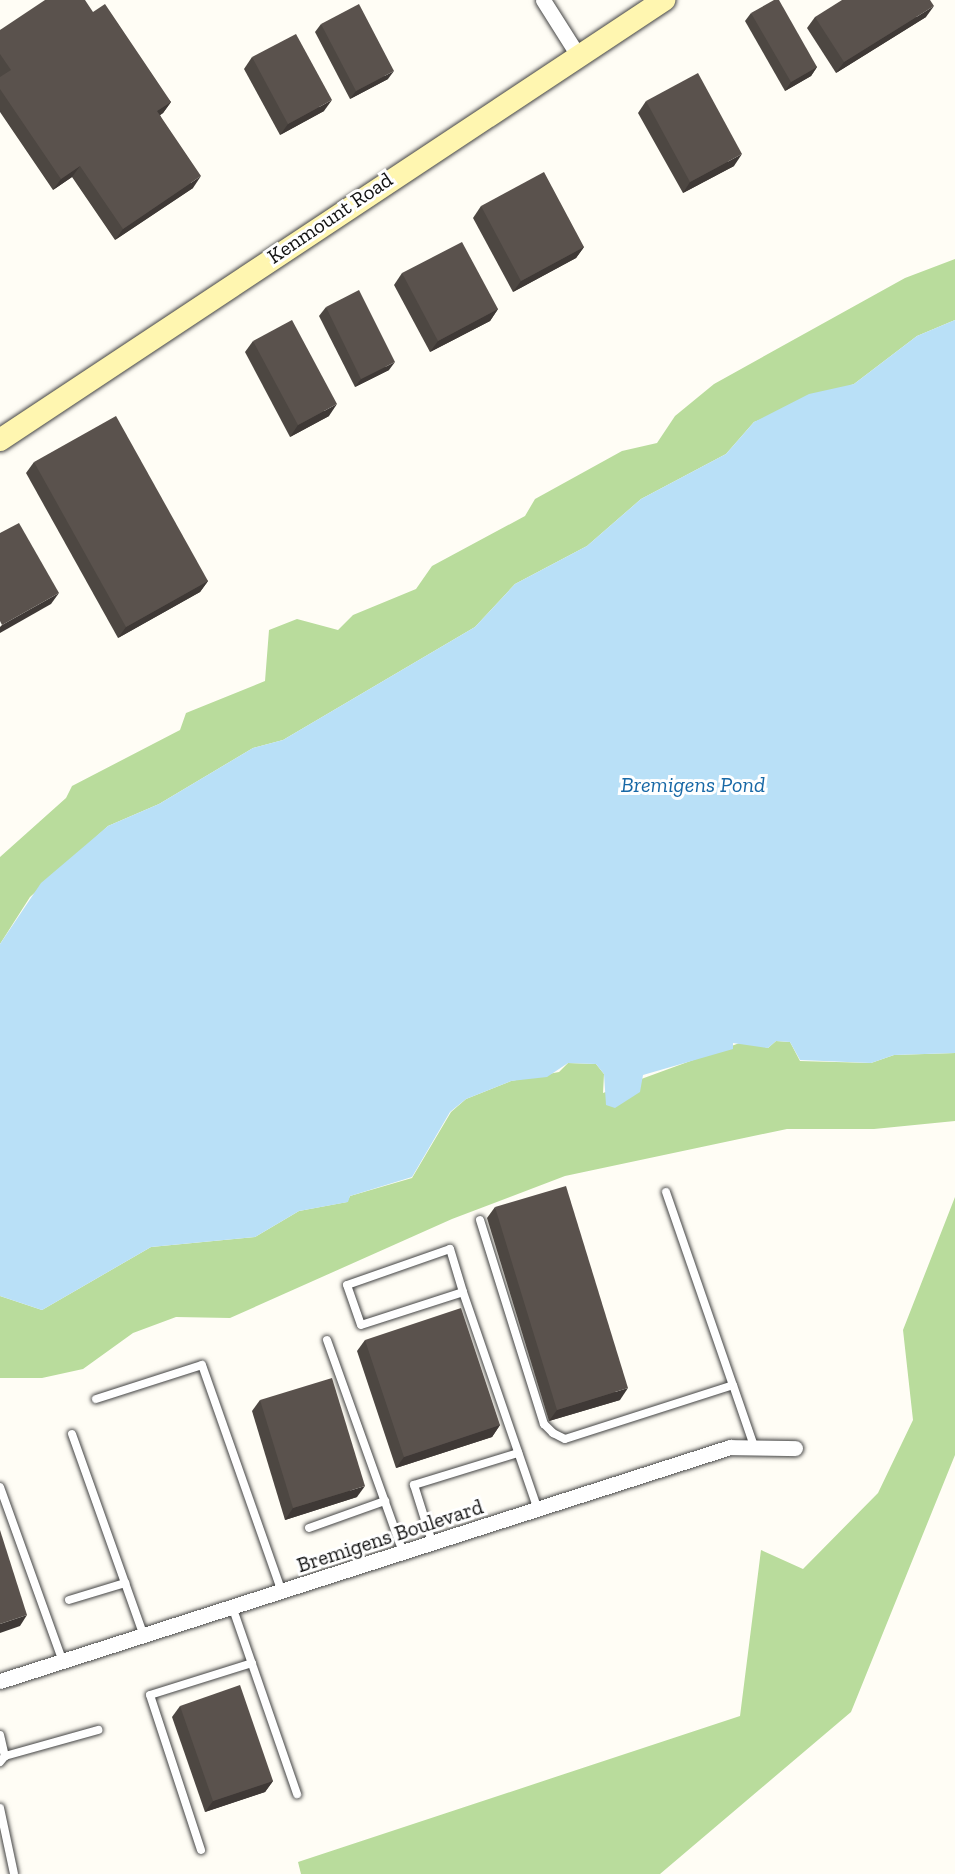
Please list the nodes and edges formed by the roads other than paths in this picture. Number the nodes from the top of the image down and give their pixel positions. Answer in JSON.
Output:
{"nodes":[{"id":1,"x":543,"y":0,"type":"edge"},
{"id":2,"x":664,"y":0,"type":"edge"},
{"id":3,"x":579,"y":57,"type":"junction"},
{"id":4,"x":0,"y":441,"type":"edge"},
{"id":5,"x":666,"y":1192,"type":"dead end"},
{"id":6,"x":480,"y":1221,"type":"dead end"},
{"id":7,"x":463,"y":1292,"type":"junction"},
{"id":8,"x":327,"y":1340,"type":"dead end"},
{"id":9,"x":733,"y":1385,"type":"junction"},
{"id":10,"x":96,"y":1399,"type":"dead end"},
{"id":11,"x":72,"y":1434,"type":"dead end"},
{"id":12,"x":754,"y":1446,"type":"junction"},
{"id":13,"x":795,"y":1448,"type":"dead end"},
{"id":14,"x":518,"y":1453,"type":"junction"},
{"id":15,"x":0,"y":1487,"type":"edge"},
{"id":16,"x":385,"y":1502,"type":"junction"},
{"id":17,"x":538,"y":1510,"type":"junction"},
{"id":18,"x":309,"y":1528,"type":"dead end"},
{"id":19,"x":433,"y":1544,"type":"junction"},
{"id":20,"x":403,"y":1554,"type":"junction"},
{"id":21,"x":125,"y":1583,"type":"junction"},
{"id":22,"x":282,"y":1593,"type":"junction"},
{"id":23,"x":69,"y":1600,"type":"dead end"},
{"id":24,"x":233,"y":1609,"type":"junction"},
{"id":25,"x":144,"y":1638,"type":"junction"},
{"id":26,"x":64,"y":1663,"type":"junction"},
{"id":27,"x":252,"y":1663,"type":"junction"},
{"id":28,"x":0,"y":1681,"type":"edge"},
{"id":29,"x":98,"y":1730,"type":"dead end"},
{"id":30,"x":0,"y":1735,"type":"edge"},
{"id":31,"x":2,"y":1759,"type":"edge"},
{"id":32,"x":297,"y":1794,"type":"dead end"},
{"id":33,"x":0,"y":1808,"type":"edge"},
{"id":34,"x":201,"y":1850,"type":"dead end"},
{"id":35,"x":14,"y":1874,"type":"edge"}],
"edges":[{"from":1,"to":3,"type":"street"},
{"from":2,"to":3,"type":"main road","name":"Kenmount Road"},
{"from":3,"to":4,"type":"main road","name":"Kenmount Road"},
{"from":5,"to":9,"type":"lane"},
{"from":6,"to":9,"type":"lane"},
{"from":7,"to":7,"type":"lane"},
{"from":7,"to":14,"type":"lane"},
{"from":8,"to":16,"type":"lane"},
{"from":9,"to":12,"type":"lane"},
{"from":10,"to":22,"type":"lane"},
{"from":11,"to":21,"type":"lane"},
{"from":12,"to":13,"type":"street","name":"Bremigens Boulevard"},
{"from":12,"to":17,"type":"street","name":"Bremigens Boulevard"},
{"from":14,"to":17,"type":"lane"},
{"from":14,"to":19,"type":"lane"},
{"from":15,"to":26,"type":"lane"},
{"from":16,"to":18,"type":"lane"},
{"from":16,"to":20,"type":"lane"},
{"from":17,"to":19,"type":"street","name":"Bremigens Boulevard"},
{"from":19,"to":20,"type":"street","name":"Bremigens Boulevard"},
{"from":20,"to":22,"type":"street","name":"Bremigens Boulevard"},
{"from":21,"to":23,"type":"lane"},
{"from":21,"to":25,"type":"lane"},
{"from":22,"to":24,"type":"street","name":"Bremigens Boulevard"},
{"from":24,"to":25,"type":"street","name":"Bremigens Boulevard"},
{"from":24,"to":27,"type":"lane"},
{"from":25,"to":26,"type":"street","name":"Bremigens Boulevard"},
{"from":26,"to":28,"type":"street","name":"Bremigens Boulevard"},
{"from":27,"to":32,"type":"lane"},
{"from":27,"to":34,"type":"lane"},
{"from":29,"to":31,"type":"lane"},
{"from":30,"to":31,"type":"lane"},
{"from":33,"to":35,"type":"lane"}]}
